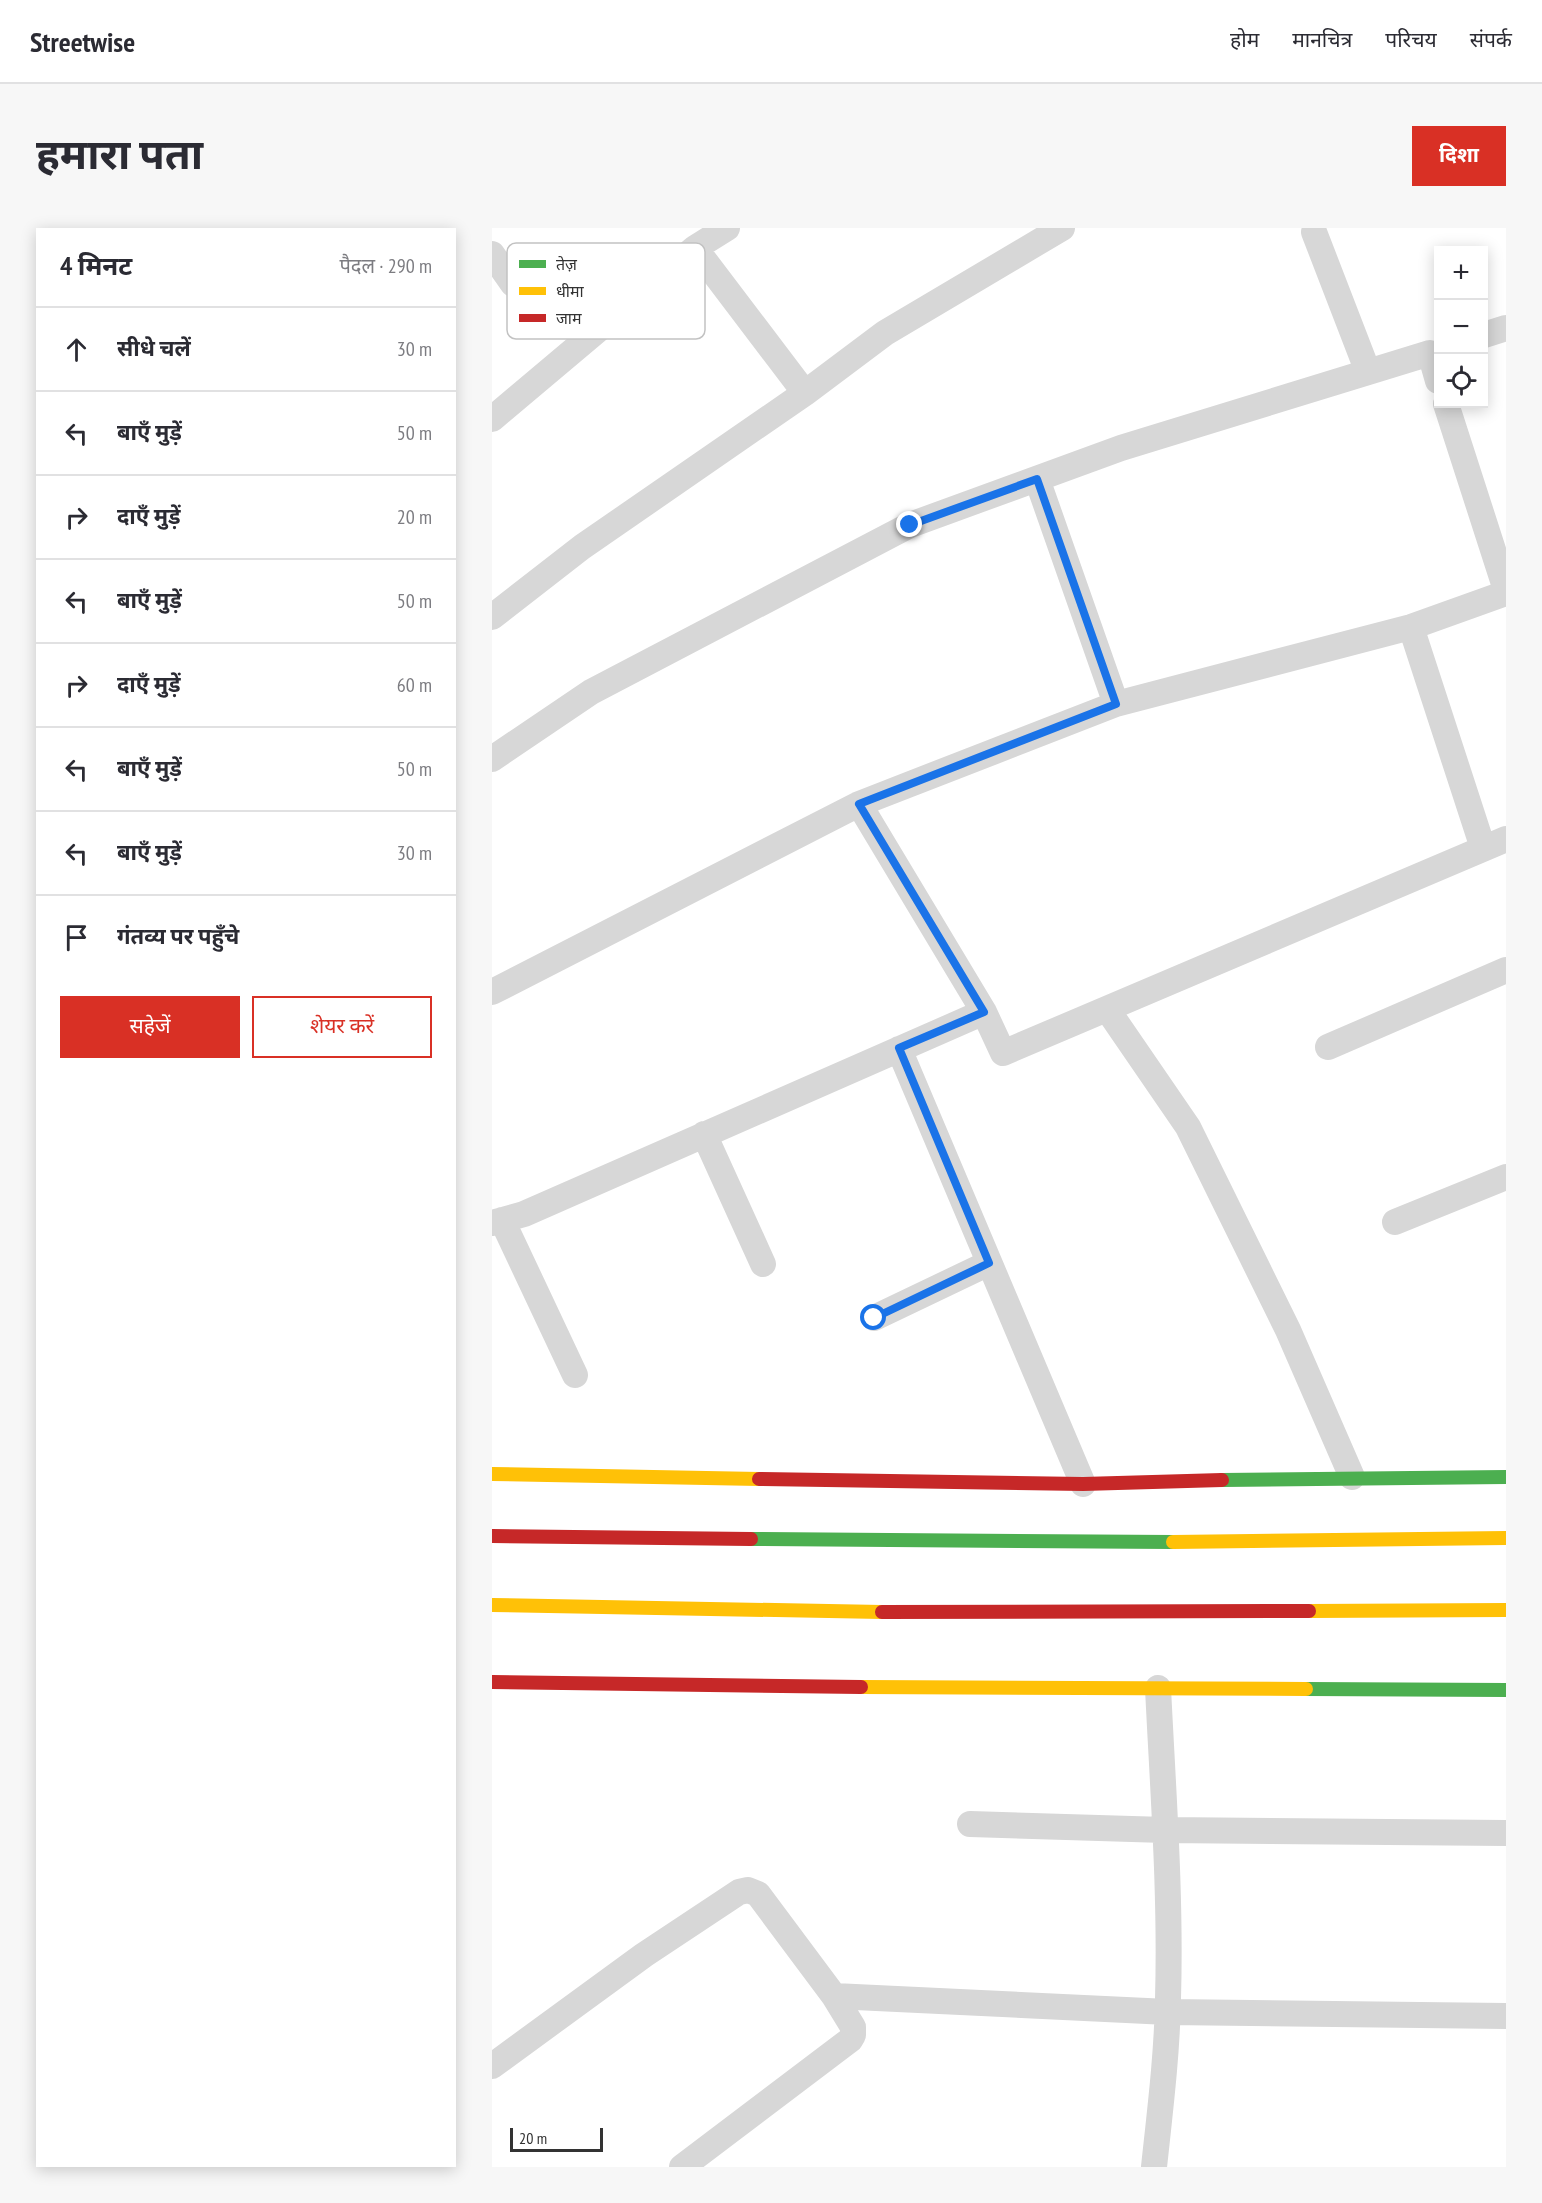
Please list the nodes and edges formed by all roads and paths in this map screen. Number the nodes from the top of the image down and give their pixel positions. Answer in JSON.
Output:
{"nodes":[{"id":1,"x":727,"y":228,"type":"edge"},
{"id":2,"x":1062,"y":228,"type":"edge"},
{"id":3,"x":1314,"y":232,"type":"dead end"},
{"id":4,"x":703,"y":243,"type":"edge"},
{"id":5,"x":492,"y":254,"type":"edge"},
{"id":6,"x":705,"y":261,"type":"edge"},
{"id":7,"x":507,"y":275,"type":"edge"},
{"id":8,"x":1506,"y":328,"type":"edge"},
{"id":9,"x":1488,"y":334,"type":"edge"},
{"id":10,"x":587,"y":339,"type":"edge"},
{"id":11,"x":1434,"y":352,"type":"edge"},
{"id":12,"x":1368,"y":372,"type":"junction"},
{"id":13,"x":805,"y":393,"type":"junction"},
{"id":14,"x":1447,"y":408,"type":"edge"},
{"id":15,"x":492,"y":419,"type":"edge"},
{"id":16,"x":1037,"y":479,"type":"junction"},
{"id":17,"x":1506,"y":591,"type":"edge"},
{"id":18,"x":492,"y":617,"type":"edge"},
{"id":19,"x":1411,"y":627,"type":"junction"},
{"id":20,"x":1116,"y":704,"type":"junction"},
{"id":21,"x":492,"y":759,"type":"edge"},
{"id":22,"x":859,"y":804,"type":"junction"},
{"id":23,"x":1495,"y":843,"type":"edge"},
{"id":24,"x":1506,"y":970,"type":"edge"},
{"id":25,"x":492,"y":992,"type":"edge"},
{"id":26,"x":1107,"y":1009,"type":"junction"},
{"id":27,"x":984,"y":1012,"type":"junction"},
{"id":28,"x":1328,"y":1047,"type":"dead end"},
{"id":29,"x":899,"y":1048,"type":"junction"},
{"id":30,"x":704,"y":1134,"type":"junction"},
{"id":31,"x":1506,"y":1177,"type":"edge"},
{"id":32,"x":497,"y":1222,"type":"edge"},
{"id":33,"x":1395,"y":1222,"type":"dead end"},
{"id":34,"x":989,"y":1263,"type":"junction"},
{"id":35,"x":763,"y":1264,"type":"dead end"},
{"id":36,"x":874,"y":1318,"type":"dead end"},
{"id":37,"x":575,"y":1375,"type":"dead end"},
{"id":38,"x":492,"y":1474,"type":"edge"},
{"id":39,"x":1506,"y":1476,"type":"edge"},
{"id":40,"x":1352,"y":1477,"type":"junction"},
{"id":41,"x":1083,"y":1484,"type":"junction"},
{"id":42,"x":492,"y":1536,"type":"edge"},
{"id":43,"x":1506,"y":1538,"type":"edge"},
{"id":44,"x":492,"y":1605,"type":"edge"},
{"id":45,"x":1506,"y":1610,"type":"edge"},
{"id":46,"x":492,"y":1682,"type":"edge"},
{"id":47,"x":1158,"y":1688,"type":"junction"},
{"id":48,"x":1506,"y":1690,"type":"edge"},
{"id":49,"x":970,"y":1824,"type":"dead end"},
{"id":50,"x":1165,"y":1830,"type":"junction"},
{"id":51,"x":1506,"y":1833,"type":"edge"},
{"id":52,"x":834,"y":1996,"type":"junction"},
{"id":53,"x":1168,"y":2012,"type":"junction"},
{"id":54,"x":1506,"y":2016,"type":"edge"},
{"id":55,"x":492,"y":2066,"type":"edge"},
{"id":56,"x":682,"y":2167,"type":"edge"},
{"id":57,"x":1154,"y":2167,"type":"edge"}],
"edges":[{"from":1,"to":4,"type":"street"},
{"from":2,"to":13,"type":"street"},
{"from":3,"to":12,"type":"street"},
{"from":5,"to":7,"type":"street"},
{"from":6,"to":13,"type":"street"},
{"from":8,"to":9,"type":"street"},
{"from":10,"to":15,"type":"street"},
{"from":11,"to":12,"type":"street"},
{"from":12,"to":16,"type":"street"},
{"from":13,"to":18,"type":"street"},
{"from":14,"to":17,"type":"street"},
{"from":16,"to":20,"type":"street"},
{"from":16,"to":21,"type":"street"},
{"from":17,"to":19,"type":"street"},
{"from":19,"to":20,"type":"street"},
{"from":19,"to":23,"type":"street"},
{"from":20,"to":22,"type":"street"},
{"from":22,"to":25,"type":"street"},
{"from":22,"to":27,"type":"street"},
{"from":23,"to":26,"type":"street"},
{"from":24,"to":28,"type":"street"},
{"from":26,"to":27,"type":"street"},
{"from":26,"to":40,"type":"street"},
{"from":27,"to":29,"type":"street"},
{"from":29,"to":30,"type":"street"},
{"from":29,"to":34,"type":"street"},
{"from":30,"to":32,"type":"street"},
{"from":30,"to":35,"type":"street"},
{"from":31,"to":33,"type":"street"},
{"from":32,"to":37,"type":"street"},
{"from":34,"to":36,"type":"street"},
{"from":34,"to":41,"type":"street"},
{"from":38,"to":41,"type":"main road"},
{"from":39,"to":40,"type":"main road"},
{"from":40,"to":41,"type":"main road"},
{"from":42,"to":43,"type":"main road"},
{"from":44,"to":45,"type":"main road"},
{"from":46,"to":47,"type":"main road"},
{"from":47,"to":48,"type":"main road"},
{"from":47,"to":50,"type":"street"},
{"from":49,"to":50,"type":"street"},
{"from":50,"to":51,"type":"street"},
{"from":50,"to":53,"type":"street"},
{"from":52,"to":53,"type":"street"},
{"from":52,"to":55,"type":"street"},
{"from":52,"to":56,"type":"street"},
{"from":53,"to":54,"type":"street"},
{"from":53,"to":57,"type":"street"}]}
